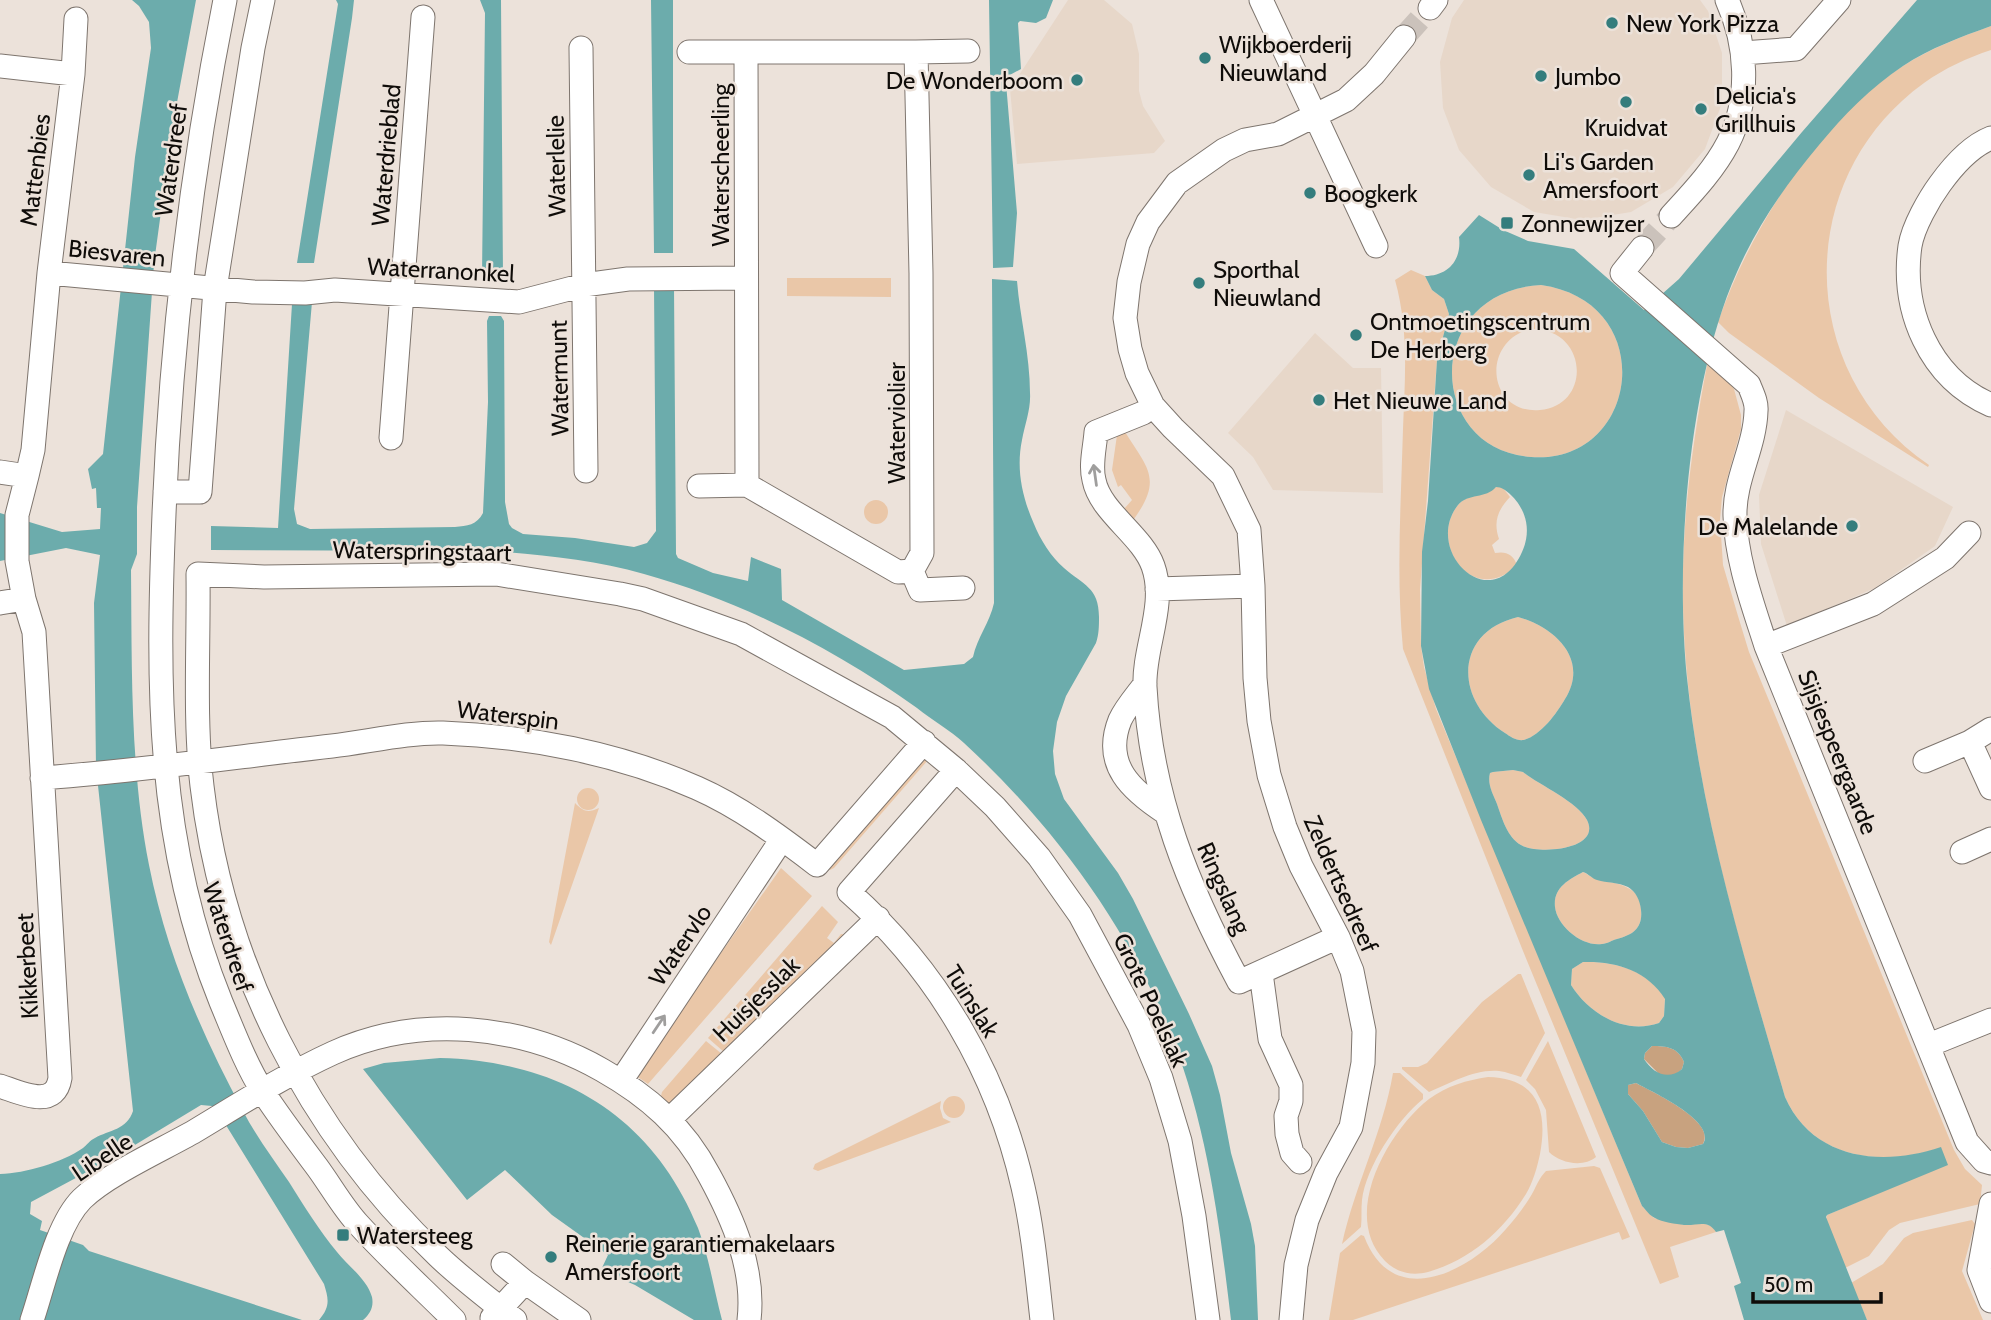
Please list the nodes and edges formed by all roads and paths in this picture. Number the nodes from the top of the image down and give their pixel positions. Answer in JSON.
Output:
{"nodes":[{"id":1,"x":225,"y":0,"type":"edge"},
{"id":2,"x":263,"y":0,"type":"edge"},
{"id":3,"x":1261,"y":0,"type":"edge"},
{"id":4,"x":1727,"y":0,"type":"edge"},
{"id":5,"x":1839,"y":0,"type":"edge"},
{"id":6,"x":423,"y":17,"type":"dead end"},
{"id":7,"x":76,"y":19,"type":"dead end"},
{"id":8,"x":1404,"y":37,"type":"tunnel mouth"},
{"id":9,"x":216,"y":43,"type":"junction"},
{"id":10,"x":253,"y":48,"type":"junction"},
{"id":11,"x":581,"y":48,"type":"dead end"},
{"id":12,"x":968,"y":51,"type":"dead end"},
{"id":13,"x":689,"y":52,"type":"dead end"},
{"id":14,"x":746,"y":52,"type":"junction"},
{"id":15,"x":916,"y":52,"type":"junction"},
{"id":16,"x":1743,"y":53,"type":"junction"},
{"id":17,"x":0,"y":66,"type":"edge"},
{"id":18,"x":73,"y":74,"type":"junction"},
{"id":19,"x":1314,"y":117,"type":"junction"},
{"id":20,"x":1991,"y":138,"type":"edge"},
{"id":21,"x":1671,"y":216,"type":"tunnel mouth"},
{"id":22,"x":1376,"y":246,"type":"dead end"},
{"id":23,"x":1637,"y":253,"type":"tunnel mouth"},
{"id":24,"x":49,"y":273,"type":"junction"},
{"id":25,"x":746,"y":278,"type":"junction"},
{"id":26,"x":168,"y":285,"type":"junction"},
{"id":27,"x":584,"y":285,"type":"junction"},
{"id":28,"x":215,"y":289,"type":"junction"},
{"id":29,"x":401,"y":296,"type":"junction"},
{"id":30,"x":1991,"y":405,"type":"edge"},
{"id":31,"x":1143,"y":414,"type":"junction"},
{"id":32,"x":391,"y":438,"type":"dead end"},
{"id":33,"x":0,"y":471,"type":"edge"},
{"id":34,"x":586,"y":471,"type":"dead end"},
{"id":35,"x":27,"y":476,"type":"junction"},
{"id":36,"x":747,"y":485,"type":"junction"},
{"id":37,"x":699,"y":486,"type":"dead end"},
{"id":38,"x":165,"y":492,"type":"junction"},
{"id":39,"x":1237,"y":504,"type":"junction"},
{"id":40,"x":1969,"y":533,"type":"dead end"},
{"id":41,"x":912,"y":571,"type":"junction"},
{"id":42,"x":198,"y":574,"type":"joint"},
{"id":43,"x":1253,"y":586,"type":"junction"},
{"id":44,"x":963,"y":588,"type":"dead end"},
{"id":45,"x":1157,"y":589,"type":"junction"},
{"id":46,"x":24,"y":598,"type":"junction"},
{"id":47,"x":0,"y":603,"type":"edge"},
{"id":48,"x":1766,"y":646,"type":"junction"},
{"id":49,"x":1145,"y":684,"type":"junction"},
{"id":50,"x":1991,"y":729,"type":"edge"},
{"id":51,"x":1970,"y":742,"type":"junction"},
{"id":52,"x":931,"y":748,"type":"junction"},
{"id":53,"x":200,"y":761,"type":"junction"},
{"id":54,"x":1925,"y":761,"type":"dead end"},
{"id":55,"x":165,"y":766,"type":"junction"},
{"id":56,"x":956,"y":770,"type":"junction"},
{"id":57,"x":42,"y":778,"type":"junction"},
{"id":58,"x":1991,"y":788,"type":"edge"},
{"id":59,"x":1166,"y":813,"type":"junction"},
{"id":60,"x":782,"y":839,"type":"junction"},
{"id":61,"x":1991,"y":839,"type":"edge"},
{"id":62,"x":1962,"y":852,"type":"dead end"},
{"id":63,"x":878,"y":918,"type":"junction"},
{"id":64,"x":1338,"y":937,"type":"junction"},
{"id":65,"x":1261,"y":973,"type":"junction"},
{"id":66,"x":1991,"y":1020,"type":"edge"},
{"id":67,"x":1929,"y":1045,"type":"junction"},
{"id":68,"x":295,"y":1072,"type":"junction"},
{"id":69,"x":621,"y":1081,"type":"junction"},
{"id":70,"x":0,"y":1086,"type":"edge"},
{"id":71,"x":253,"y":1097,"type":"junction"},
{"id":72,"x":670,"y":1119,"type":"junction"},
{"id":73,"x":1300,"y":1162,"type":"dead end"},
{"id":74,"x":1991,"y":1163,"type":"edge"},
{"id":75,"x":1991,"y":1204,"type":"edge"},
{"id":76,"x":503,"y":1264,"type":"dead end"},
{"id":77,"x":525,"y":1282,"type":"junction"},
{"id":78,"x":1991,"y":1301,"type":"edge"},
{"id":79,"x":502,"y":1316,"type":"edge"},
{"id":80,"x":32,"y":1320,"type":"edge"},
{"id":81,"x":454,"y":1320,"type":"edge"},
{"id":82,"x":579,"y":1320,"type":"edge"},
{"id":83,"x":750,"y":1320,"type":"edge"},
{"id":84,"x":1042,"y":1320,"type":"edge"},
{"id":85,"x":1208,"y":1320,"type":"edge"},
{"id":86,"x":1291,"y":1320,"type":"edge"}],
"edges":[{"from":1,"to":9,"type":"street","name":"Waterdreef"},
{"from":2,"to":10,"type":"street"},
{"from":3,"to":19,"type":"street"},
{"from":4,"to":16,"type":"street"},
{"from":5,"to":16,"type":"street"},
{"from":6,"to":29,"type":"street","name":"Waterdrieblad"},
{"from":7,"to":18,"type":"street","name":"Mattenbies"},
{"from":8,"to":19,"type":"street","name":"Zeldertsedreef"},
{"from":9,"to":10,"type":"street"},
{"from":9,"to":26,"type":"street","name":"Waterdreef"},
{"from":10,"to":28,"type":"street"},
{"from":11,"to":27,"type":"street","name":"Waterlelie"},
{"from":12,"to":15,"type":"street","name":"Waterscheerling"},
{"from":13,"to":14,"type":"street","name":"Waterscheerling"},
{"from":14,"to":15,"type":"street","name":"Waterscheerling"},
{"from":14,"to":25,"type":"street","name":"Waterscheerling"},
{"from":15,"to":41,"type":"street","name":"Waterviolier"},
{"from":16,"to":21,"type":"street"},
{"from":17,"to":18,"type":"street"},
{"from":18,"to":24,"type":"street","name":"Mattenbies"},
{"from":19,"to":22,"type":"street"},
{"from":19,"to":31,"type":"street","name":"Zeldertsedreef"},
{"from":19,"to":39,"type":"street","name":"Zeldertsedreef"},
{"from":20,"to":30,"type":"street"},
{"from":23,"to":48,"type":"street","name":"Sijsjespeergaarde"},
{"from":24,"to":26,"type":"street","name":"Biesvaren"},
{"from":24,"to":35,"type":"street","name":"Mattenbies"},
{"from":25,"to":27,"type":"street","name":"Waterranonkel"},
{"from":25,"to":36,"type":"street"},
{"from":26,"to":28,"type":"street"},
{"from":26,"to":38,"type":"street","name":"Waterdreef"},
{"from":27,"to":29,"type":"street","name":"Waterranonkel"},
{"from":27,"to":34,"type":"street","name":"Watermunt"},
{"from":28,"to":29,"type":"street","name":"Waterranonkel"},
{"from":28,"to":38,"type":"street"},
{"from":29,"to":32,"type":"street","name":"Waterdrieblad"},
{"from":31,"to":39,"type":"street","name":"Zeldertsedreef"},
{"from":45,"to":31,"type":"street","name":"Ringslang","one_way":true},
{"from":33,"to":35,"type":"street"},
{"from":35,"to":46,"type":"street","name":"Mattenbies"},
{"from":36,"to":37,"type":"street"},
{"from":36,"to":41,"type":"street"},
{"from":38,"to":55,"type":"street","name":"Waterdreef"},
{"from":39,"to":43,"type":"street","name":"Zeldertsedreef"},
{"from":40,"to":48,"type":"street"},
{"from":41,"to":44,"type":"street"},
{"from":42,"to":52,"type":"street","name":"Waterspringstaart"},
{"from":42,"to":53,"type":"street","name":"Waterdreef"},
{"from":43,"to":45,"type":"street"},
{"from":43,"to":64,"type":"street","name":"Zeldertsedreef"},
{"from":45,"to":49,"type":"street","name":"Ringslang"},
{"from":46,"to":47,"type":"street"},
{"from":46,"to":57,"type":"street","name":"Mattenbies"},
{"from":48,"to":67,"type":"street","name":"Sijsjespeergaarde"},
{"from":49,"to":59,"type":"street","name":"Ringslang"},
{"from":49,"to":59,"type":"street","name":"Ringslang"},
{"from":50,"to":51,"type":"street"},
{"from":51,"to":54,"type":"street"},
{"from":51,"to":58,"type":"street"},
{"from":52,"to":56,"type":"street","name":"Grote Poelslak"},
{"from":52,"to":60,"type":"street","name":"Waterspin"},
{"from":53,"to":55,"type":"street","name":"Waterspin"},
{"from":53,"to":60,"type":"street","name":"Waterspin"},
{"from":53,"to":68,"type":"street","name":"Waterdreef"},
{"from":55,"to":57,"type":"street","name":"Waterspin"},
{"from":55,"to":71,"type":"street","name":"Waterdreef"},
{"from":56,"to":63,"type":"street","name":"Tuinslak"},
{"from":56,"to":85,"type":"street","name":"Grote Poelslak"},
{"from":57,"to":70,"type":"street","name":"Kikkerbeet"},
{"from":59,"to":65,"type":"street","name":"Ringslang"},
{"from":69,"to":60,"type":"street","name":"Watervlo","one_way":true},
{"from":61,"to":62,"type":"street"},
{"from":63,"to":72,"type":"street","name":"Huisjesslak"},
{"from":63,"to":84,"type":"street","name":"Tuinslak"},
{"from":64,"to":65,"type":"street"},
{"from":64,"to":86,"type":"street","name":"Zeldertsedreef"},
{"from":65,"to":73,"type":"street"},
{"from":66,"to":67,"type":"street"},
{"from":67,"to":74,"type":"street","name":"Sijsjespeergaarde"},
{"from":68,"to":69,"type":"street","name":"Libelle"},
{"from":68,"to":71,"type":"street","name":"Libelle"},
{"from":68,"to":79,"type":"street","name":"Waterdreef"},
{"from":69,"to":72,"type":"street","name":"Libelle"},
{"from":71,"to":80,"type":"street","name":"Libelle"},
{"from":71,"to":81,"type":"street","name":"Waterdreef"},
{"from":72,"to":83,"type":"street","name":"Libelle"},
{"from":75,"to":78,"type":"street"},
{"from":76,"to":77,"type":"street"},
{"from":77,"to":79,"type":"street","name":"Waterdreef"},
{"from":77,"to":82,"type":"street"}]}
